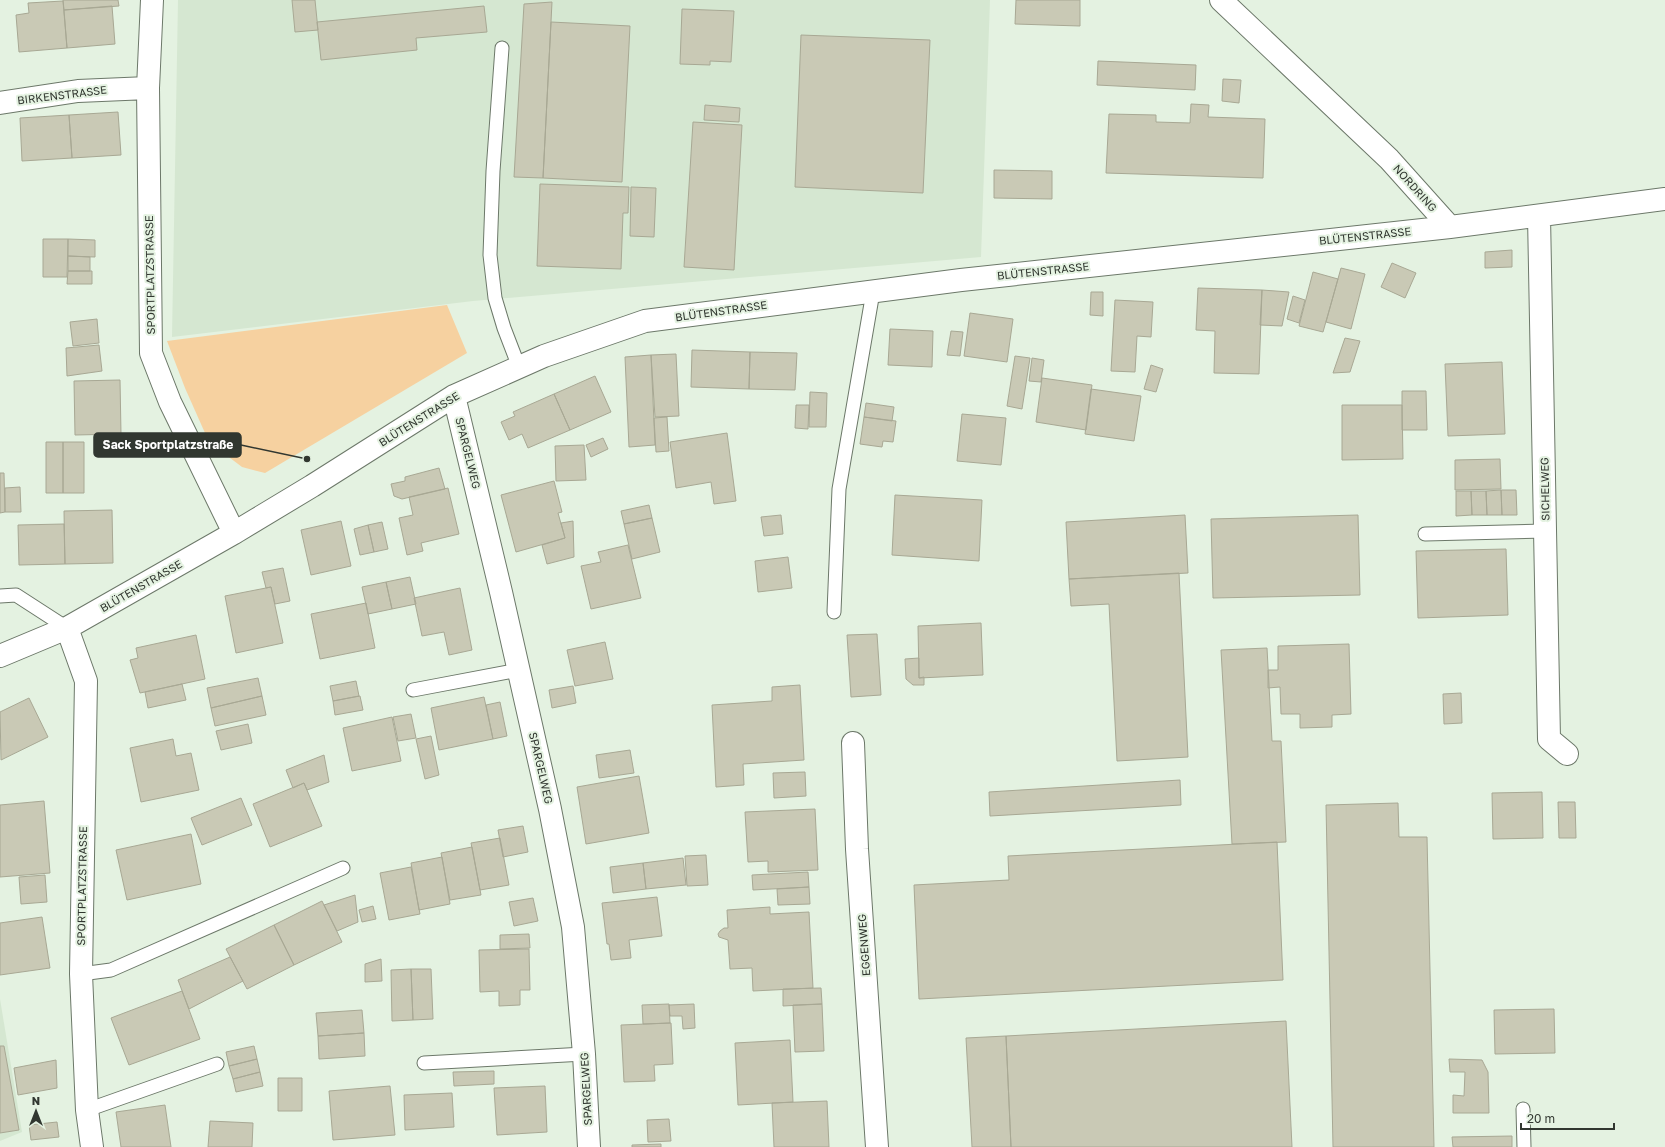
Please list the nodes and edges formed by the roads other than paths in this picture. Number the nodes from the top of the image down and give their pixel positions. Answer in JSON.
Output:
{"nodes":[{"id":1,"x":152,"y":0,"type":"edge"},
{"id":2,"x":1221,"y":0,"type":"edge"},
{"id":3,"x":502,"y":48,"type":"dead end"},
{"id":4,"x":148,"y":88,"type":"junction"},
{"id":5,"x":0,"y":103,"type":"edge"},
{"id":6,"x":1665,"y":199,"type":"edge"},
{"id":7,"x":1539,"y":216,"type":"junction"},
{"id":8,"x":1450,"y":227,"type":"junction"},
{"id":9,"x":873,"y":292,"type":"junction"},
{"id":10,"x":519,"y":366,"type":"junction"},
{"id":11,"x":454,"y":396,"type":"junction"},
{"id":12,"x":1545,"y":531,"type":"junction"},
{"id":13,"x":234,"y":533,"type":"junction"},
{"id":14,"x":1425,"y":534,"type":"dead end"},
{"id":15,"x":0,"y":596,"type":"edge"},
{"id":16,"x":834,"y":612,"type":"dead end"},
{"id":17,"x":66,"y":628,"type":"junction"},
{"id":18,"x":0,"y":656,"type":"edge"},
{"id":19,"x":519,"y":670,"type":"junction"},
{"id":20,"x":413,"y":690,"type":"dead end"},
{"id":21,"x":853,"y":743,"type":"dead end"},
{"id":22,"x":1567,"y":754,"type":"dead end"},
{"id":23,"x":343,"y":868,"type":"dead end"},
{"id":24,"x":81,"y":974,"type":"junction"},
{"id":25,"x":584,"y":1054,"type":"junction"},
{"id":26,"x":424,"y":1063,"type":"dead end"},
{"id":27,"x":217,"y":1064,"type":"dead end"},
{"id":28,"x":1523,"y":1109,"type":"dead end"},
{"id":29,"x":87,"y":1110,"type":"junction"},
{"id":30,"x":92,"y":1147,"type":"edge"},
{"id":31,"x":589,"y":1147,"type":"edge"},
{"id":32,"x":877,"y":1147,"type":"edge"},
{"id":33,"x":1524,"y":1147,"type":"edge"}],
"edges":[{"from":1,"to":4,"type":"street","name":"SPORTPLATZSTRASSE"},
{"from":2,"to":8,"type":"street","name":"NORDRING"},
{"from":3,"to":10,"type":"lane"},
{"from":4,"to":5,"type":"street","name":"BIRKENSTRASSE"},
{"from":4,"to":13,"type":"street","name":"SPORTPLATZSTRASSE"},
{"from":6,"to":7,"type":"street"},
{"from":7,"to":8,"type":"street"},
{"from":7,"to":12,"type":"street","name":"SICHELWEG"},
{"from":8,"to":9,"type":"street","name":"BLÜTENSTRASSE"},
{"from":9,"to":10,"type":"street","name":"BLÜTENSTRASSE"},
{"from":9,"to":16,"type":"lane"},
{"from":10,"to":11,"type":"street","name":"BLÜTENSTRASSE"},
{"from":11,"to":13,"type":"street","name":"BLÜTENSTRASSE"},
{"from":11,"to":19,"type":"street","name":"SPARGELWEG"},
{"from":12,"to":14,"type":"lane"},
{"from":12,"to":22,"type":"street","name":"SICHELWEG"},
{"from":13,"to":17,"type":"street","name":"BLÜTENSTRASSE"},
{"from":15,"to":17,"type":"lane"},
{"from":17,"to":18,"type":"street","name":"BLÜTENSTRASSE"},
{"from":17,"to":24,"type":"street","name":"SPORTPLATZSTRASSE"},
{"from":19,"to":20,"type":"lane"},
{"from":19,"to":25,"type":"street","name":"SPARGELWEG"},
{"from":21,"to":32,"type":"street","name":"EGGENWEG"},
{"from":23,"to":24,"type":"lane"},
{"from":24,"to":29,"type":"street","name":"SPORTPLATZSTRASSE"},
{"from":25,"to":26,"type":"lane"},
{"from":25,"to":31,"type":"street","name":"SPARGELWEG"},
{"from":27,"to":29,"type":"lane"},
{"from":28,"to":33,"type":"lane"},
{"from":29,"to":30,"type":"street","name":"SPORTPLATZSTRASSE"}]}
